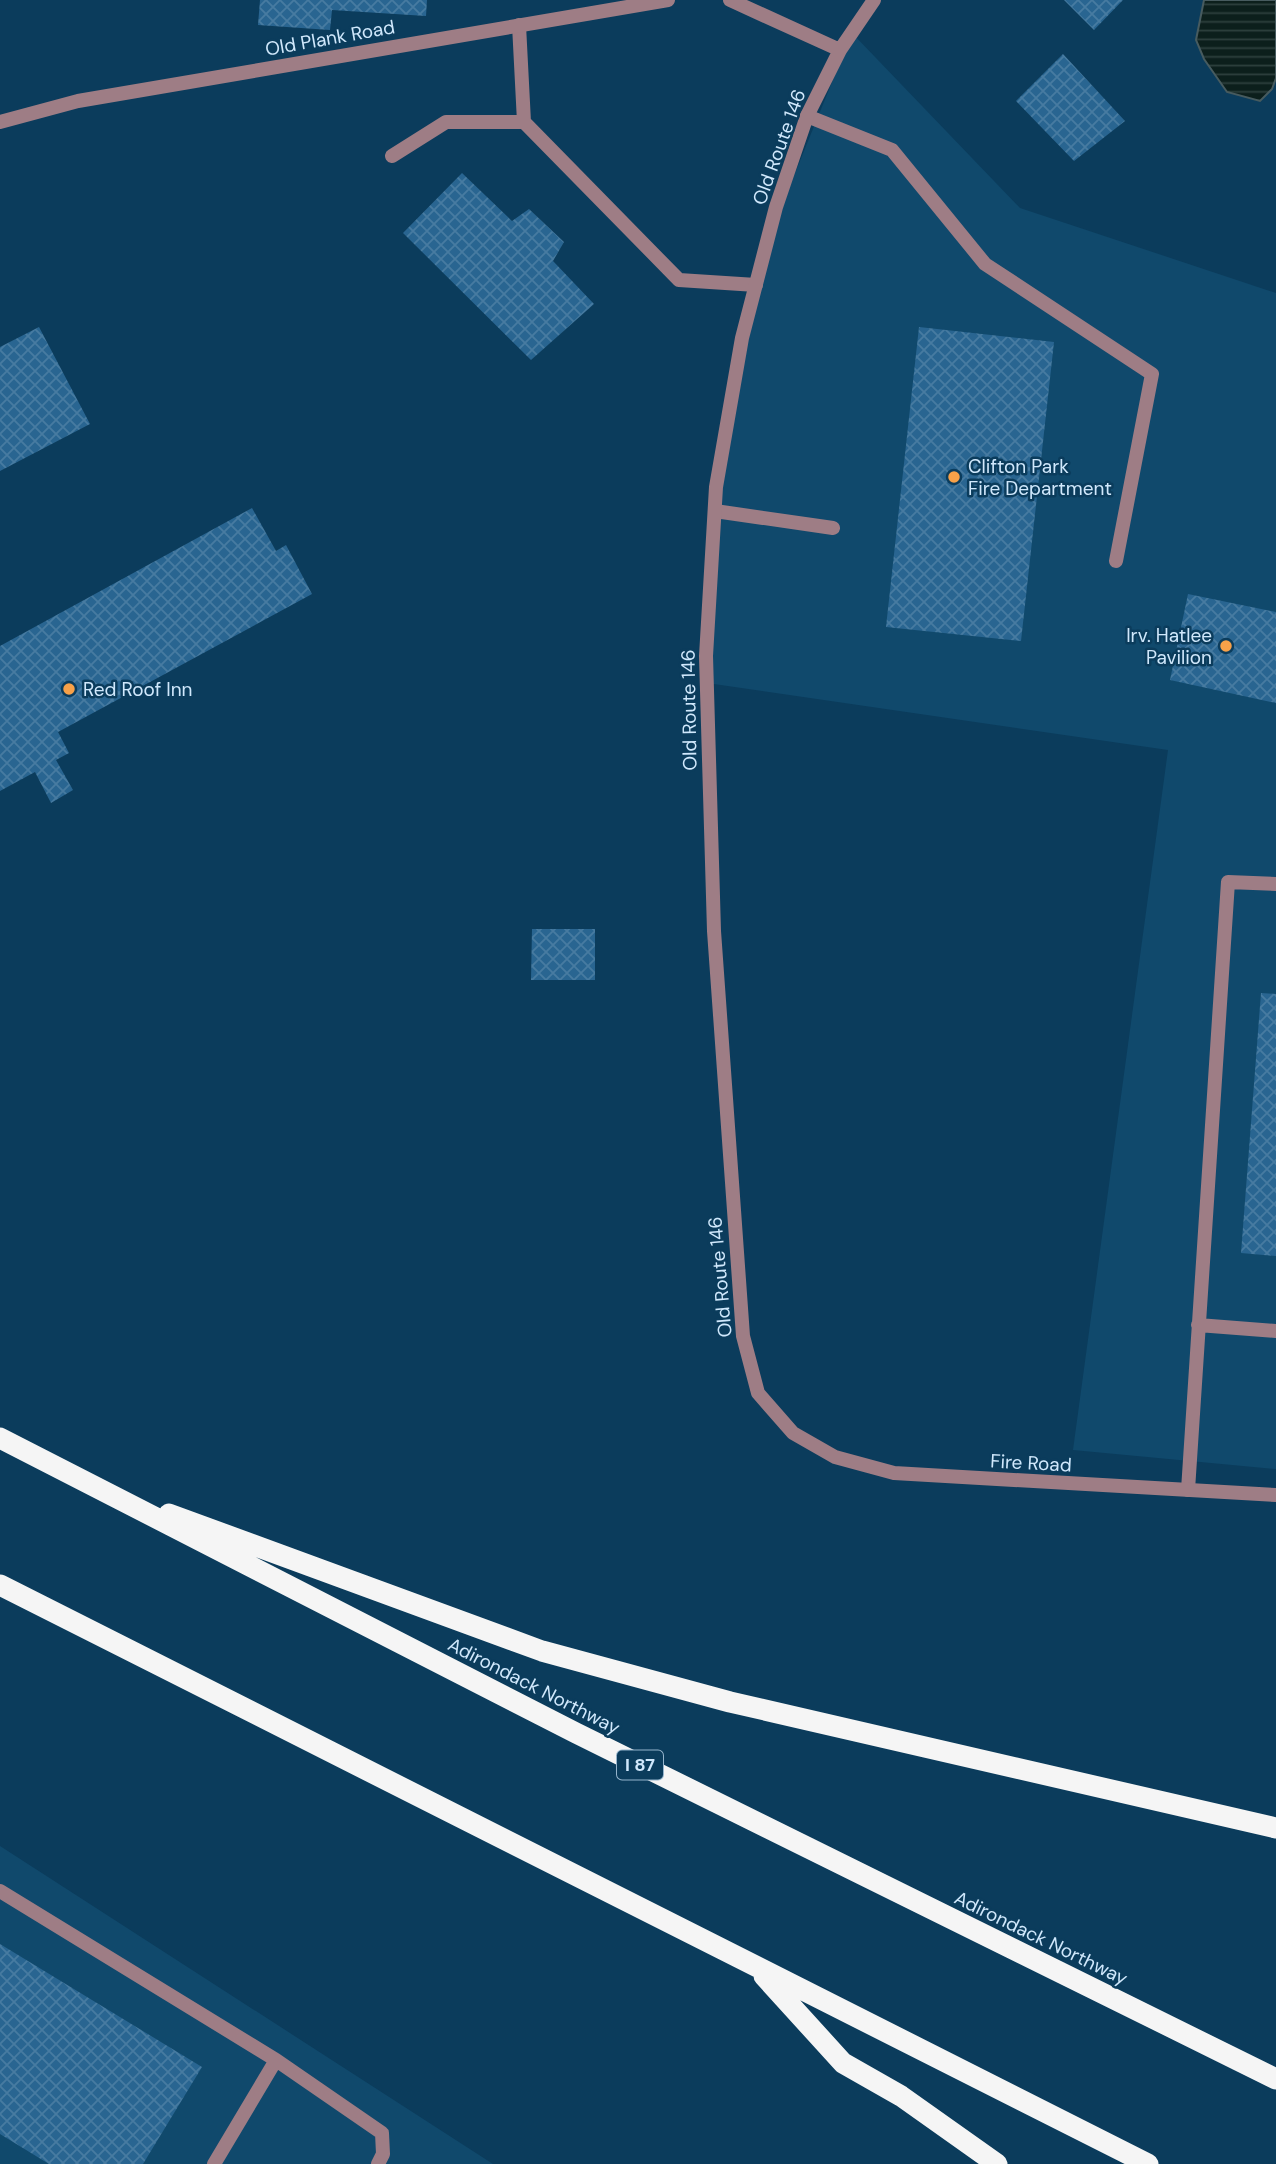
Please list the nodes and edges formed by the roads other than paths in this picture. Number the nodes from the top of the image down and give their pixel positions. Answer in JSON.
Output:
{"nodes":[{"id":1,"x":668,"y":0,"type":"edge"},
{"id":2,"x":730,"y":0,"type":"edge"},
{"id":3,"x":873,"y":0,"type":"edge"},
{"id":4,"x":519,"y":25,"type":"junction"},
{"id":5,"x":840,"y":50,"type":"junction"},
{"id":6,"x":807,"y":116,"type":"junction"},
{"id":7,"x":0,"y":122,"type":"edge"},
{"id":8,"x":524,"y":122,"type":"junction"},
{"id":9,"x":392,"y":156,"type":"dead end"},
{"id":10,"x":756,"y":285,"type":"junction"},
{"id":11,"x":715,"y":511,"type":"junction"},
{"id":12,"x":833,"y":528,"type":"dead end"},
{"id":13,"x":1116,"y":561,"type":"dead end"},
{"id":14,"x":1276,"y":884,"type":"edge"},
{"id":15,"x":1198,"y":1325,"type":"junction"},
{"id":16,"x":1276,"y":1331,"type":"edge"},
{"id":17,"x":793,"y":1433,"type":"joint"},
{"id":18,"x":0,"y":1438,"type":"edge"},
{"id":19,"x":80,"y":1481,"type":"junction"},
{"id":20,"x":1188,"y":1490,"type":"junction"},
{"id":21,"x":1276,"y":1495,"type":"edge"},
{"id":22,"x":0,"y":1585,"type":"edge"},
{"id":23,"x":1276,"y":1828,"type":"edge"},
{"id":24,"x":0,"y":1891,"type":"edge"},
{"id":25,"x":755,"y":1966,"type":"junction"},
{"id":26,"x":276,"y":2060,"type":"junction"},
{"id":27,"x":1276,"y":2079,"type":"edge"},
{"id":28,"x":214,"y":2164,"type":"edge"},
{"id":29,"x":378,"y":2164,"type":"edge"},
{"id":30,"x":997,"y":2164,"type":"edge"},
{"id":31,"x":1148,"y":2164,"type":"edge"}],
"edges":[{"from":1,"to":4,"type":"street","name":"Old Plank Road"},
{"from":2,"to":5,"type":"street"},
{"from":3,"to":5,"type":"street","name":"Old Route 146"},
{"from":4,"to":7,"type":"street","name":"Old Plank Road"},
{"from":4,"to":8,"type":"street"},
{"from":5,"to":6,"type":"street","name":"Old Route 146"},
{"from":6,"to":10,"type":"street","name":"Old Route 146"},
{"from":6,"to":13,"type":"street"},
{"from":8,"to":9,"type":"street"},
{"from":8,"to":10,"type":"street"},
{"from":10,"to":11,"type":"street","name":"Old Route 146"},
{"from":11,"to":12,"type":"street"},
{"from":11,"to":17,"type":"street","name":"Old Route 146"},
{"from":14,"to":15,"type":"street"},
{"from":15,"to":16,"type":"street"},
{"from":15,"to":20,"type":"street"},
{"from":17,"to":20,"type":"street","name":"Fire Road"},
{"from":18,"to":19,"type":"highway","name":"Adirondack Northway","number":"I 87"},
{"from":19,"to":23,"type":"highway"},
{"from":19,"to":27,"type":"highway","name":"Adirondack Northway","number":"I 87"},
{"from":20,"to":21,"type":"street","name":"Fire Road"},
{"from":22,"to":25,"type":"highway"},
{"from":24,"to":26,"type":"street"},
{"from":25,"to":30,"type":"highway"},
{"from":25,"to":31,"type":"highway"},
{"from":26,"to":28,"type":"street"},
{"from":26,"to":29,"type":"street"}]}
